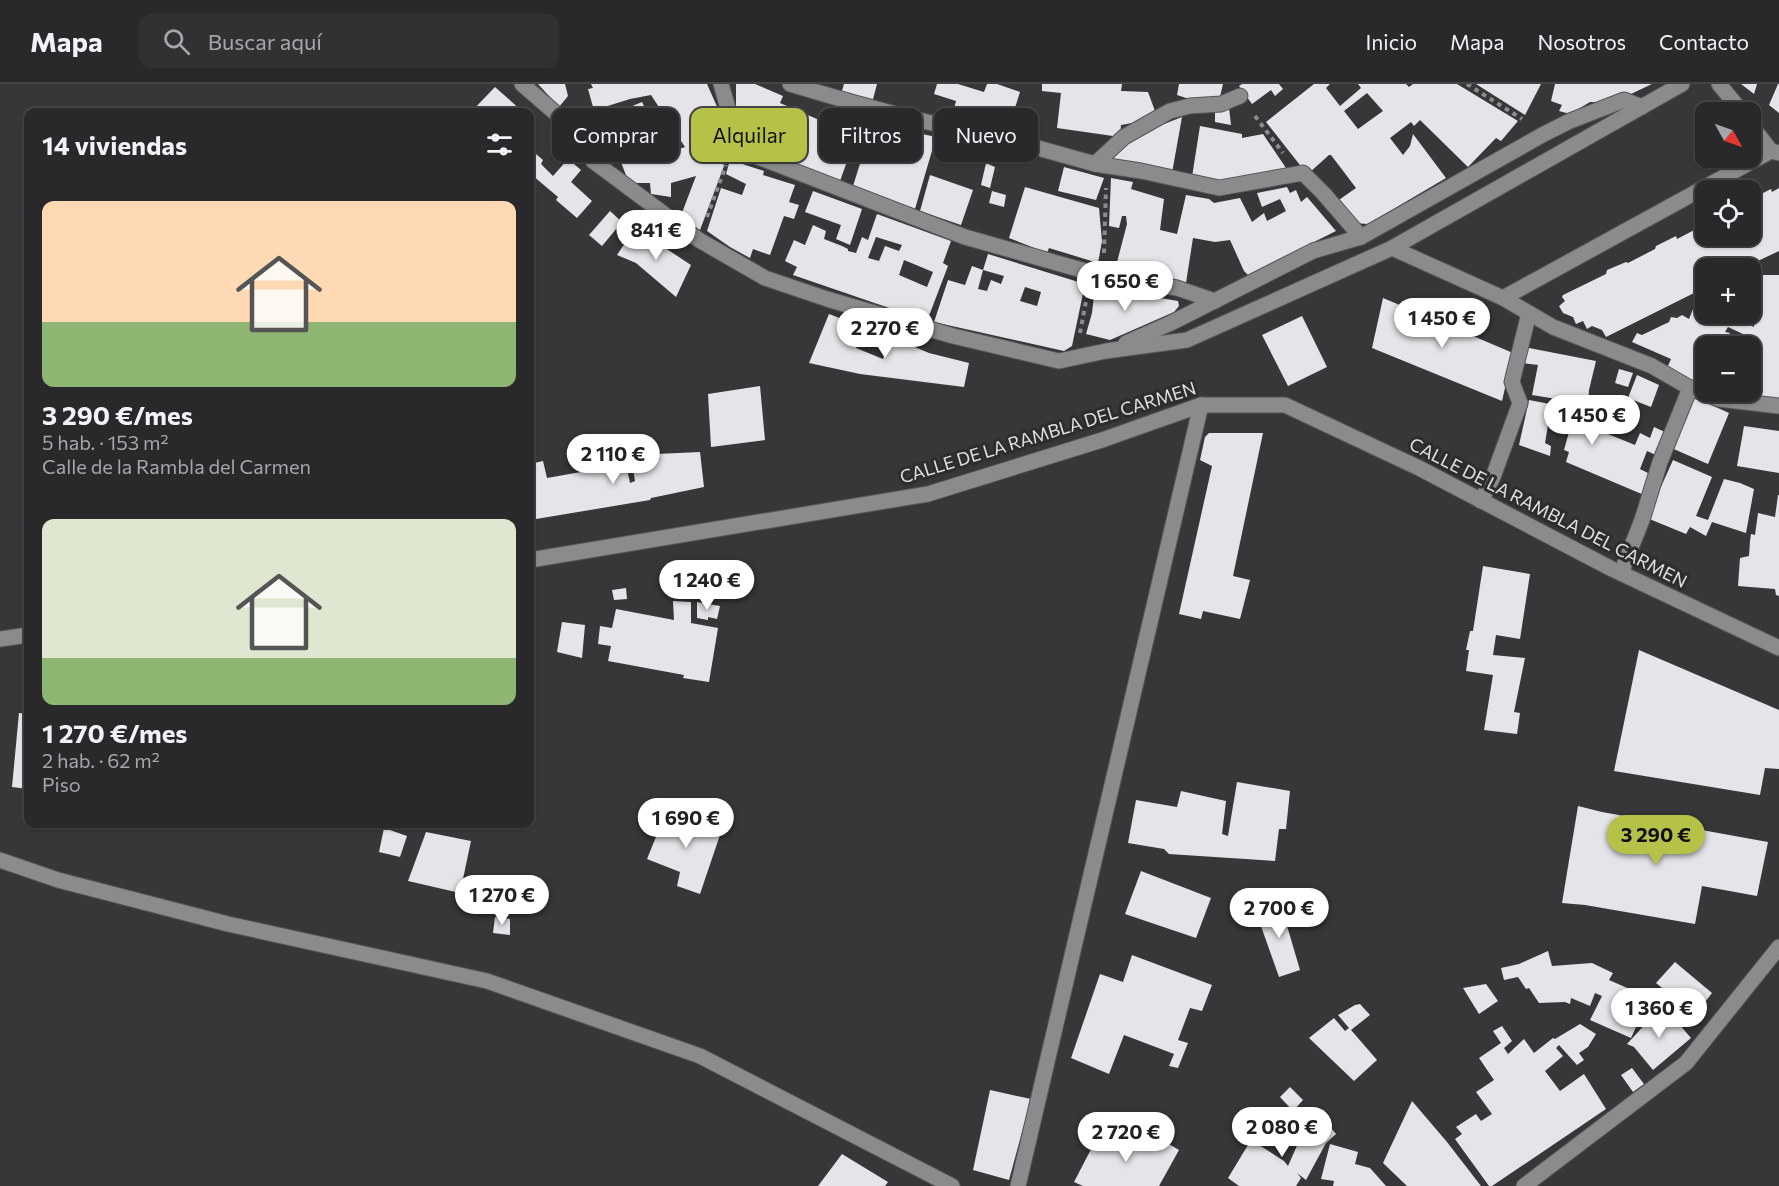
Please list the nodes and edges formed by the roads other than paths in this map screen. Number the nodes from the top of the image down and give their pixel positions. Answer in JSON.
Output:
{"nodes":[{"id":1,"x":522,"y":84,"type":"edge"},
{"id":2,"x":721,"y":84,"type":"edge"},
{"id":3,"x":794,"y":84,"type":"edge"},
{"id":4,"x":1682,"y":84,"type":"edge"},
{"id":5,"x":1719,"y":84,"type":"edge"},
{"id":6,"x":1240,"y":96,"type":"road end"},
{"id":7,"x":1734,"y":102,"type":"edge"},
{"id":8,"x":1642,"y":107,"type":"junction"},
{"id":9,"x":1761,"y":136,"type":"edge"},
{"id":10,"x":1775,"y":152,"type":"edge"},
{"id":11,"x":1101,"y":165,"type":"junction"},
{"id":12,"x":1361,"y":237,"type":"junction"},
{"id":13,"x":1392,"y":248,"type":"junction"},
{"id":14,"x":1503,"y":298,"type":"junction"},
{"id":15,"x":1215,"y":301,"type":"junction"},
{"id":16,"x":1529,"y":313,"type":"junction"},
{"id":17,"x":1106,"y":351,"type":"junction"},
{"id":18,"x":1690,"y":388,"type":"junction"},
{"id":19,"x":1201,"y":405,"type":"junction"},
{"id":20,"x":1779,"y":406,"type":"edge"},
{"id":21,"x":1482,"y":501,"type":"junction"},
{"id":22,"x":534,"y":559,"type":"edge"},
{"id":23,"x":1621,"y":573,"type":"junction"},
{"id":24,"x":24,"y":636,"type":"edge"},
{"id":25,"x":0,"y":639,"type":"edge"},
{"id":26,"x":1779,"y":648,"type":"edge"},
{"id":27,"x":0,"y":860,"type":"edge"},
{"id":28,"x":1779,"y":947,"type":"edge"},
{"id":29,"x":952,"y":1186,"type":"edge"},
{"id":30,"x":1018,"y":1186,"type":"edge"},
{"id":31,"x":1524,"y":1186,"type":"edge"}],
"edges":[{"from":1,"to":17,"type":"street"},
{"from":2,"to":15,"type":"street"},
{"from":3,"to":11,"type":"street"},
{"from":4,"to":8,"type":"street"},
{"from":5,"to":7,"type":"street"},
{"from":6,"to":11,"type":"street"},
{"from":8,"to":12,"type":"street"},
{"from":8,"to":13,"type":"street"},
{"from":9,"to":10,"type":"street"},
{"from":10,"to":14,"type":"street"},
{"from":11,"to":12,"type":"street"},
{"from":12,"to":15,"type":"street"},
{"from":13,"to":14,"type":"street"},
{"from":13,"to":17,"type":"street"},
{"from":14,"to":16,"type":"street"},
{"from":15,"to":17,"type":"street"},
{"from":16,"to":18,"type":"street"},
{"from":16,"to":21,"type":"street"},
{"from":18,"to":20,"type":"street"},
{"from":18,"to":23,"type":"street"},
{"from":19,"to":21,"type":"street","name":"CALLE DE LA RAMBLA DEL CARMEN"},
{"from":19,"to":22,"type":"street","name":"CALLE DE LA RAMBLA DEL CARMEN"},
{"from":19,"to":30,"type":"street"},
{"from":21,"to":23,"type":"street","name":"CALLE DE LA RAMBLA DEL CARMEN"},
{"from":23,"to":26,"type":"street","name":"CALLE DE LA RAMBLA DEL CARMEN"},
{"from":24,"to":25,"type":"street"},
{"from":27,"to":29,"type":"street"},
{"from":28,"to":31,"type":"street"}]}
